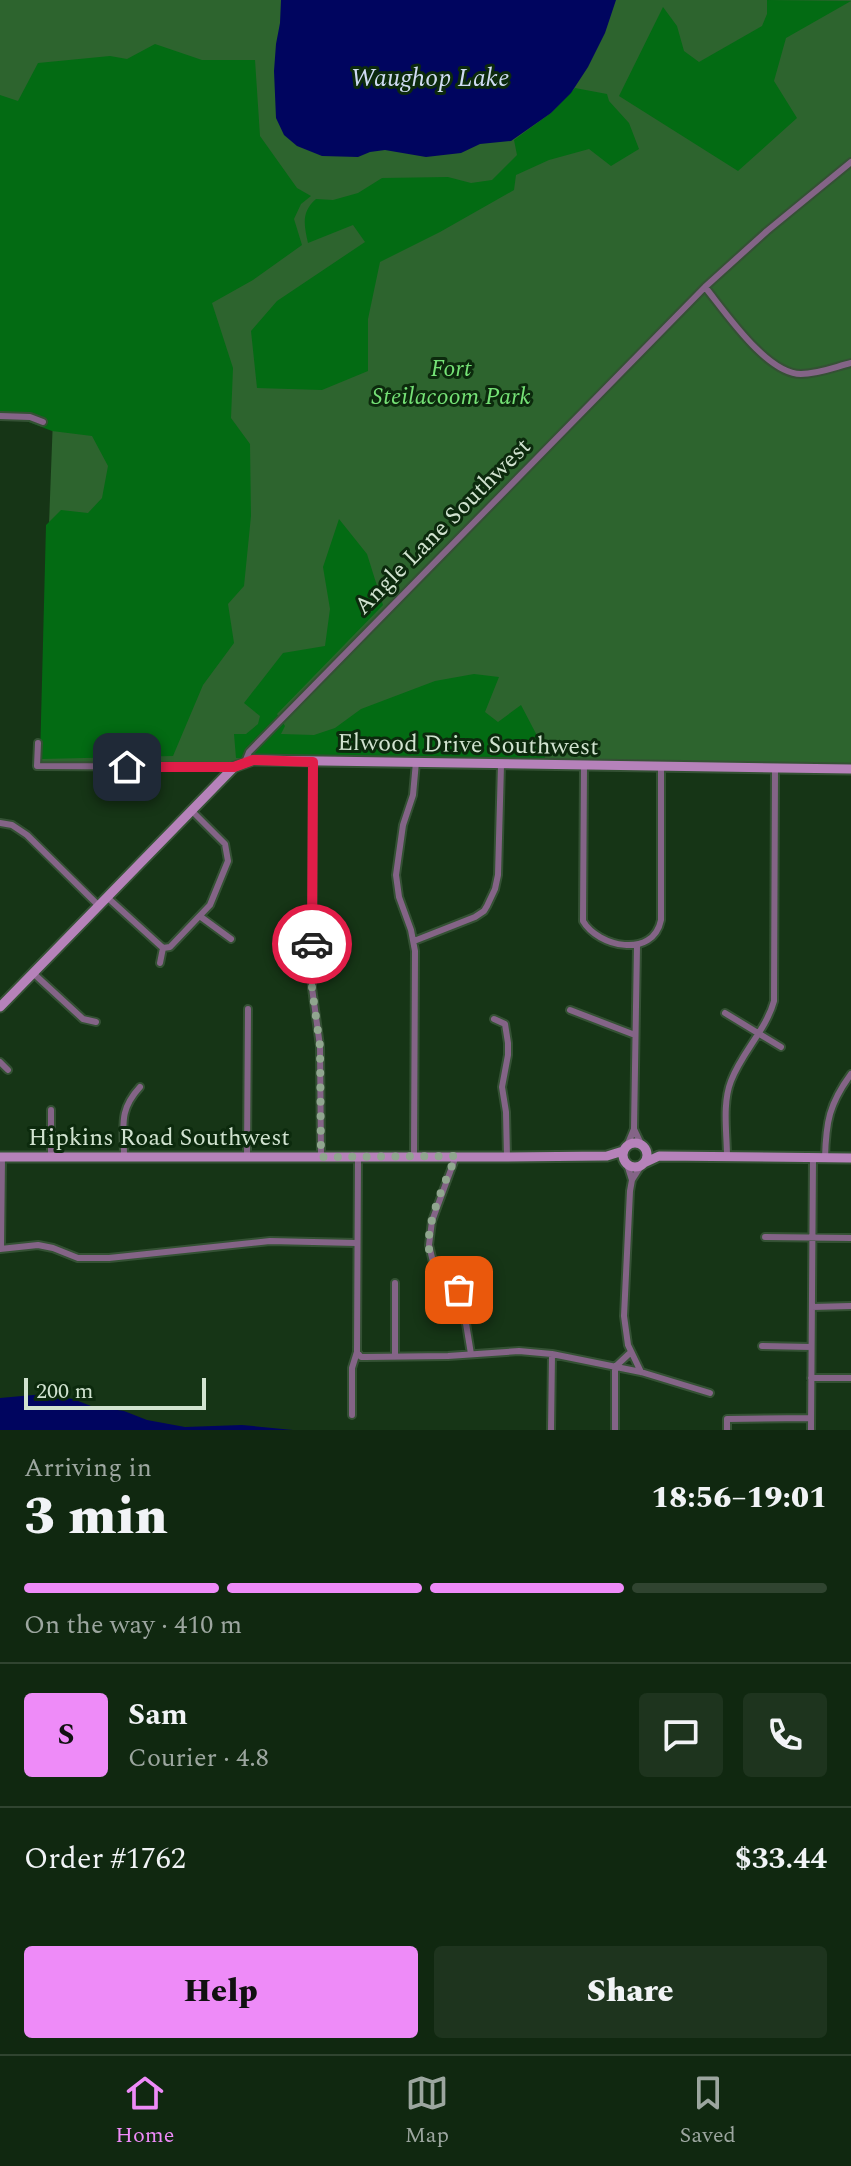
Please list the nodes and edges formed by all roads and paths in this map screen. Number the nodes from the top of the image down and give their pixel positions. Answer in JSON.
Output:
{"nodes":[{"id":1,"x":851,"y":162,"type":"edge"},
{"id":2,"x":705,"y":287,"type":"junction"},
{"id":3,"x":851,"y":363,"type":"edge"},
{"id":4,"x":0,"y":416,"type":"edge"},
{"id":5,"x":43,"y":422,"type":"dead end"},
{"id":6,"x":38,"y":743,"type":"dead end"},
{"id":7,"x":245,"y":762,"type":"junction"},
{"id":8,"x":313,"y":762,"type":"junction"},
{"id":9,"x":416,"y":762,"type":"junction"},
{"id":10,"x":501,"y":765,"type":"junction"},
{"id":11,"x":584,"y":765,"type":"junction"},
{"id":12,"x":661,"y":766,"type":"junction"},
{"id":13,"x":234,"y":767,"type":"junction"},
{"id":14,"x":775,"y":768,"type":"junction"},
{"id":15,"x":851,"y":769,"type":"edge"},
{"id":16,"x":191,"y":810,"type":"junction"},
{"id":17,"x":0,"y":823,"type":"edge"},
{"id":18,"x":108,"y":898,"type":"junction"},
{"id":19,"x":99,"y":906,"type":"junction"},
{"id":20,"x":201,"y":917,"type":"junction"},
{"id":21,"x":231,"y":939,"type":"dead end"},
{"id":22,"x":414,"y":941,"type":"junction"},
{"id":23,"x":637,"y":946,"type":"junction"},
{"id":24,"x":163,"y":948,"type":"junction"},
{"id":25,"x":160,"y":963,"type":"dead end"},
{"id":26,"x":33,"y":973,"type":"junction"},
{"id":27,"x":1,"y":1003,"type":"edge"},
{"id":28,"x":248,"y":1009,"type":"dead end"},
{"id":29,"x":570,"y":1010,"type":"dead end"},
{"id":30,"x":725,"y":1013,"type":"dead end"},
{"id":31,"x":494,"y":1019,"type":"dead end"},
{"id":32,"x":96,"y":1022,"type":"dead end"},
{"id":33,"x":758,"y":1033,"type":"junction"},
{"id":34,"x":635,"y":1035,"type":"junction"},
{"id":35,"x":781,"y":1047,"type":"dead end"},
{"id":36,"x":0,"y":1062,"type":"edge"},
{"id":37,"x":8,"y":1070,"type":"dead end"},
{"id":38,"x":851,"y":1074,"type":"edge"},
{"id":39,"x":140,"y":1087,"type":"dead end"},
{"id":40,"x":51,"y":1110,"type":"dead end"},
{"id":41,"x":634,"y":1129,"type":"junction"},
{"id":42,"x":643,"y":1147,"type":"junction"},
{"id":43,"x":247,"y":1156,"type":"junction"},
{"id":44,"x":456,"y":1156,"type":"junction"},
{"id":45,"x":625,"y":1156,"type":"junction"},
{"id":46,"x":659,"y":1156,"type":"junction"},
{"id":47,"x":1,"y":1157,"type":"edge"},
{"id":48,"x":51,"y":1157,"type":"junction"},
{"id":49,"x":124,"y":1157,"type":"junction"},
{"id":50,"x":321,"y":1157,"type":"junction"},
{"id":51,"x":358,"y":1157,"type":"junction"},
{"id":52,"x":414,"y":1157,"type":"junction"},
{"id":53,"x":507,"y":1157,"type":"junction"},
{"id":54,"x":727,"y":1157,"type":"junction"},
{"id":55,"x":813,"y":1158,"type":"junction"},
{"id":56,"x":825,"y":1158,"type":"junction"},
{"id":57,"x":851,"y":1158,"type":"edge"},
{"id":58,"x":642,"y":1164,"type":"junction"},
{"id":59,"x":632,"y":1180,"type":"junction"},
{"id":60,"x":765,"y":1237,"type":"dead end"},
{"id":61,"x":813,"y":1238,"type":"junction"},
{"id":62,"x":851,"y":1238,"type":"edge"},
{"id":63,"x":356,"y":1243,"type":"junction"},
{"id":64,"x":0,"y":1249,"type":"edge"},
{"id":65,"x":395,"y":1283,"type":"dead end"},
{"id":66,"x":851,"y":1306,"type":"edge"},
{"id":67,"x":812,"y":1307,"type":"junction"},
{"id":68,"x":762,"y":1346,"type":"dead end"},
{"id":69,"x":811,"y":1347,"type":"junction"},
{"id":70,"x":357,"y":1352,"type":"junction"},
{"id":71,"x":631,"y":1352,"type":"junction"},
{"id":72,"x":471,"y":1354,"type":"junction"},
{"id":73,"x":552,"y":1354,"type":"junction"},
{"id":74,"x":395,"y":1356,"type":"junction"},
{"id":75,"x":615,"y":1367,"type":"junction"},
{"id":76,"x":641,"y":1372,"type":"junction"},
{"id":77,"x":811,"y":1378,"type":"junction"},
{"id":78,"x":851,"y":1378,"type":"edge"},
{"id":79,"x":710,"y":1393,"type":"dead end"},
{"id":80,"x":352,"y":1415,"type":"dead end"},
{"id":81,"x":811,"y":1418,"type":"junction"},
{"id":82,"x":551,"y":1430,"type":"edge"},
{"id":83,"x":615,"y":1430,"type":"edge"},
{"id":84,"x":727,"y":1430,"type":"edge"},
{"id":85,"x":811,"y":1430,"type":"edge"}],
"edges":[{"from":1,"to":2,"type":"street","name":"Angle Lane Southwest"},
{"from":2,"to":3,"type":"street"},
{"from":2,"to":7,"type":"street","name":"Angle Lane Southwest"},
{"from":4,"to":5,"type":"street"},
{"from":6,"to":13,"type":"street","name":"Elwood Drive Southwest"},
{"from":7,"to":8,"type":"street","name":"Elwood Drive Southwest"},
{"from":7,"to":13,"type":"street","name":"Elwood Drive Southwest"},
{"from":8,"to":9,"type":"street","name":"Elwood Drive Southwest"},
{"from":8,"to":50,"type":"street"},
{"from":9,"to":10,"type":"street","name":"Elwood Drive Southwest"},
{"from":9,"to":22,"type":"street"},
{"from":10,"to":11,"type":"street","name":"Elwood Drive Southwest"},
{"from":10,"to":22,"type":"street"},
{"from":11,"to":12,"type":"street","name":"Elwood Drive Southwest"},
{"from":11,"to":23,"type":"street"},
{"from":12,"to":14,"type":"street","name":"Elwood Drive Southwest"},
{"from":12,"to":23,"type":"street"},
{"from":13,"to":16,"type":"street"},
{"from":14,"to":15,"type":"street","name":"Elwood Drive Southwest"},
{"from":14,"to":33,"type":"street"},
{"from":16,"to":18,"type":"street"},
{"from":16,"to":20,"type":"street"},
{"from":17,"to":19,"type":"street"},
{"from":18,"to":19,"type":"street"},
{"from":18,"to":24,"type":"street"},
{"from":19,"to":26,"type":"street"},
{"from":20,"to":21,"type":"street"},
{"from":20,"to":24,"type":"street"},
{"from":22,"to":52,"type":"street"},
{"from":23,"to":34,"type":"street"},
{"from":24,"to":25,"type":"street"},
{"from":26,"to":27,"type":"street"},
{"from":26,"to":32,"type":"street"},
{"from":28,"to":43,"type":"street"},
{"from":29,"to":34,"type":"street"},
{"from":30,"to":33,"type":"street"},
{"from":31,"to":53,"type":"street"},
{"from":33,"to":35,"type":"street"},
{"from":33,"to":54,"type":"street"},
{"from":34,"to":41,"type":"street"},
{"from":36,"to":37,"type":"street"},
{"from":38,"to":56,"type":"street"},
{"from":39,"to":49,"type":"street"},
{"from":40,"to":48,"type":"street"},
{"from":41,"to":42,"type":"street"},
{"from":41,"to":45,"type":"street"},
{"from":42,"to":45,"type":"street"},
{"from":42,"to":46,"type":"street"},
{"from":42,"to":58,"type":"street"},
{"from":43,"to":49,"type":"street","name":"Hipkins Road Southwest"},
{"from":43,"to":50,"type":"street","name":"Hipkins Road Southwest"},
{"from":44,"to":52,"type":"street","name":"Hipkins Road Southwest"},
{"from":44,"to":53,"type":"street","name":"Hipkins Road Southwest"},
{"from":44,"to":72,"type":"street"},
{"from":45,"to":53,"type":"street","name":"Hipkins Road Southwest"},
{"from":45,"to":58,"type":"street"},
{"from":45,"to":59,"type":"street"},
{"from":46,"to":54,"type":"street"},
{"from":46,"to":58,"type":"street"},
{"from":47,"to":48,"type":"street","name":"Hipkins Road Southwest"},
{"from":47,"to":64,"type":"street"},
{"from":48,"to":49,"type":"street","name":"Hipkins Road Southwest"},
{"from":50,"to":51,"type":"street","name":"Hipkins Road Southwest"},
{"from":51,"to":52,"type":"street","name":"Hipkins Road Southwest"},
{"from":51,"to":63,"type":"street"},
{"from":54,"to":55,"type":"street"},
{"from":55,"to":56,"type":"street"},
{"from":55,"to":61,"type":"street"},
{"from":56,"to":57,"type":"street"},
{"from":58,"to":59,"type":"street"},
{"from":59,"to":71,"type":"street"},
{"from":60,"to":61,"type":"street"},
{"from":61,"to":62,"type":"street"},
{"from":61,"to":67,"type":"street"},
{"from":63,"to":64,"type":"street"},
{"from":63,"to":70,"type":"street"},
{"from":65,"to":74,"type":"street"},
{"from":66,"to":67,"type":"street"},
{"from":67,"to":69,"type":"street"},
{"from":68,"to":69,"type":"street"},
{"from":69,"to":77,"type":"street"},
{"from":70,"to":74,"type":"street"},
{"from":70,"to":80,"type":"street"},
{"from":71,"to":75,"type":"street"},
{"from":71,"to":76,"type":"street"},
{"from":72,"to":73,"type":"street"},
{"from":72,"to":74,"type":"street"},
{"from":73,"to":75,"type":"street"},
{"from":73,"to":82,"type":"street"},
{"from":75,"to":76,"type":"street"},
{"from":75,"to":83,"type":"street"},
{"from":76,"to":79,"type":"street"},
{"from":77,"to":78,"type":"street"},
{"from":77,"to":81,"type":"street"},
{"from":81,"to":84,"type":"street"},
{"from":81,"to":85,"type":"street"}]}
